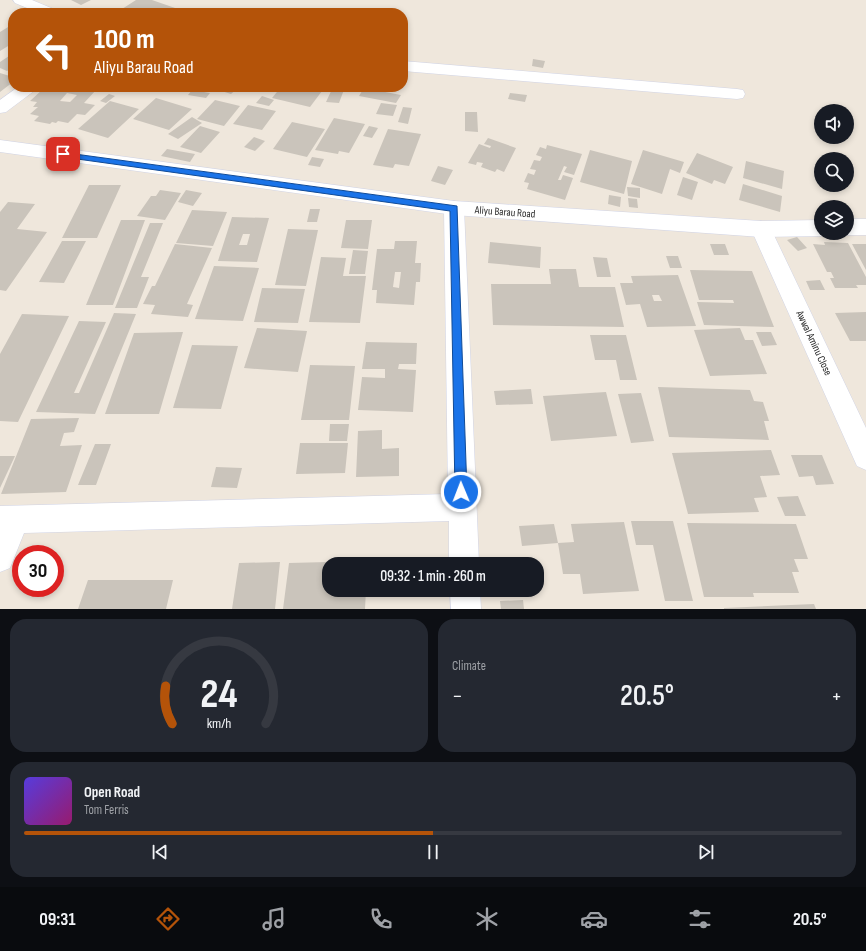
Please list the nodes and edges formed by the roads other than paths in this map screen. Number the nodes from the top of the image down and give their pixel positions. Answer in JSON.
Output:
{"nodes":[{"id":1,"x":20,"y":0,"type":"edge"},
{"id":2,"x":39,"y":8,"type":"edge"},
{"id":3,"x":408,"y":66,"type":"edge"},
{"id":4,"x":21,"y":92,"type":"edge"},
{"id":5,"x":738,"y":94,"type":"dead end"},
{"id":6,"x":0,"y":108,"type":"edge"},
{"id":7,"x":0,"y":146,"type":"edge"},
{"id":8,"x":454,"y":208,"type":"junction"},
{"id":9,"x":854,"y":227,"type":"edge"},
{"id":10,"x":866,"y":227,"type":"edge"},
{"id":11,"x":814,"y":228,"type":"edge"},
{"id":12,"x":761,"y":229,"type":"junction"},
{"id":13,"x":866,"y":457,"type":"edge"},
{"id":14,"x":461,"y":508,"type":"junction"},
{"id":15,"x":8,"y":520,"type":"edge"},
{"id":16,"x":464,"y":557,"type":"edge"},
{"id":17,"x":0,"y":558,"type":"edge"},
{"id":18,"x":465,"y":597,"type":"edge"},
{"id":19,"x":466,"y":609,"type":"edge"}],
"edges":[{"from":1,"to":2,"type":"street"},
{"from":3,"to":5,"type":"street"},
{"from":4,"to":6,"type":"street"},
{"from":7,"to":8,"type":"street","name":"Aliyu Barau Road"},
{"from":8,"to":12,"type":"street","name":"Aliyu Barau Road"},
{"from":8,"to":14,"type":"street"},
{"from":9,"to":10,"type":"street"},
{"from":11,"to":12,"type":"street","name":"Aliyu Barau Road"},
{"from":12,"to":13,"type":"street","name":"Awwal Aminu Close"},
{"from":14,"to":15,"type":"street"},
{"from":14,"to":16,"type":"street"},
{"from":15,"to":17,"type":"street"},
{"from":18,"to":19,"type":"street"}]}
